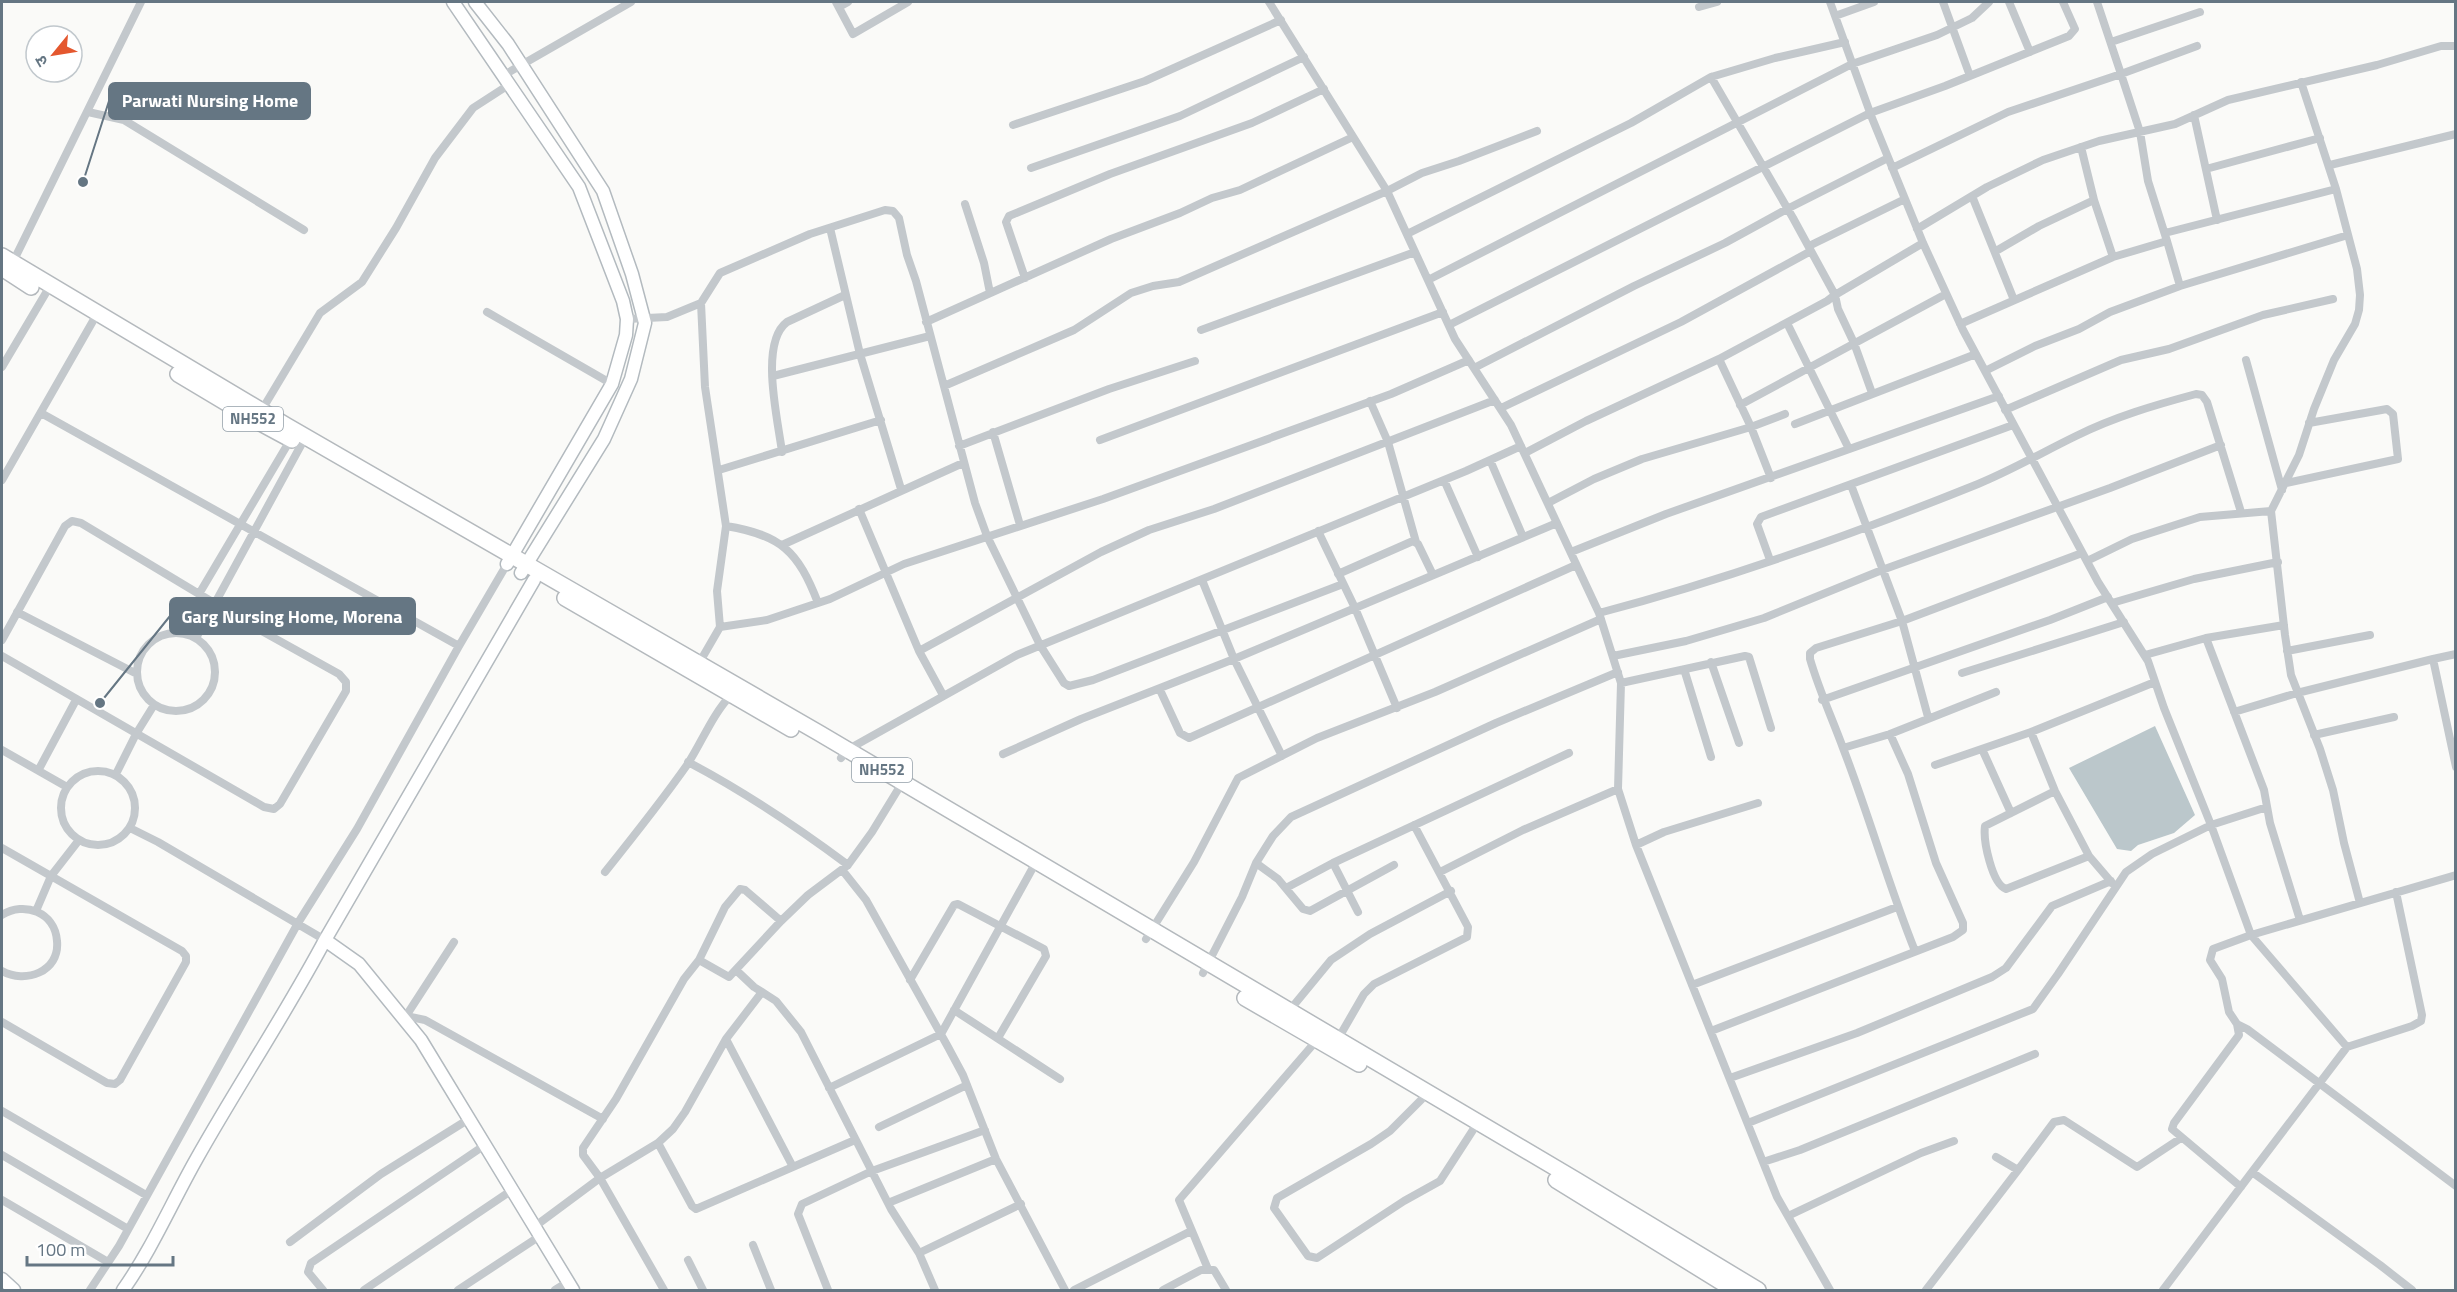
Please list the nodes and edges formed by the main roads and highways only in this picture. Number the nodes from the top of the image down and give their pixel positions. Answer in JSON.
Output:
{"nodes":[{"id":1,"x":6,"y":265,"type":"edge"},
{"id":2,"x":696,"y":669,"type":"junction"},
{"id":3,"x":844,"y":754,"type":"junction"},
{"id":4,"x":1206,"y":969,"type":"junction"},
{"id":5,"x":1734,"y":1290,"type":"edge"},
{"id":6,"x":1758,"y":1290,"type":"edge"}],
"edges":[{"from":1,"to":2,"type":"highway","number":"NH552"},
{"from":2,"to":3,"type":"highway","number":"NH552"},
{"from":2,"to":3,"type":"highway","number":"NH552"},
{"from":3,"to":4,"type":"highway","number":"NH552"},
{"from":4,"to":5,"type":"highway","number":"NH552"},
{"from":4,"to":6,"type":"highway","number":"NH552"}]}
